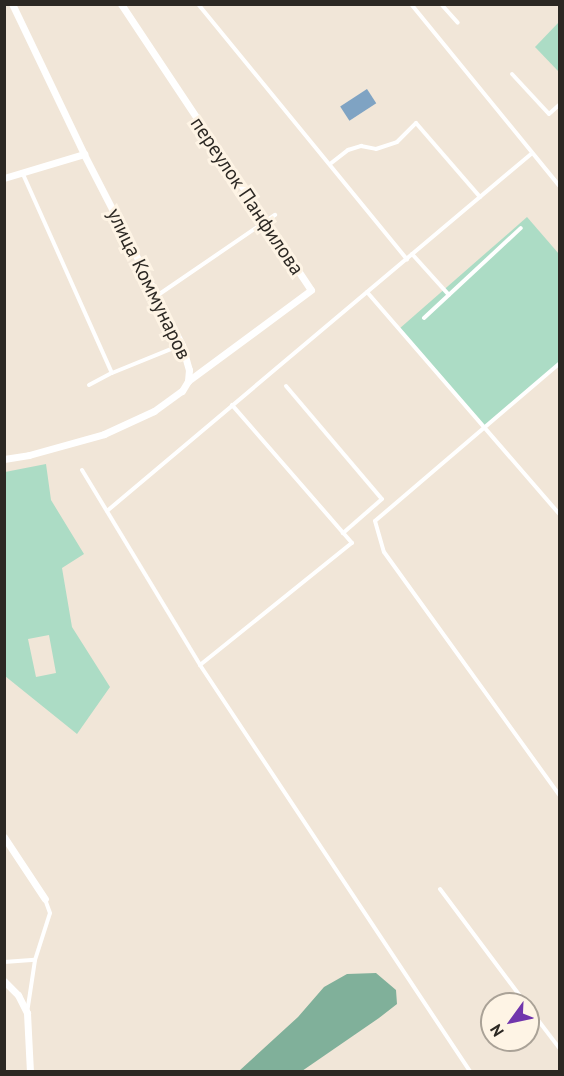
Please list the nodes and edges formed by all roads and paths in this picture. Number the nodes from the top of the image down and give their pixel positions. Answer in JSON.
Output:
{"nodes":[{"id":1,"x":12,"y":4,"type":"edge"},
{"id":2,"x":121,"y":4,"type":"edge"},
{"id":3,"x":198,"y":4,"type":"edge"},
{"id":4,"x":411,"y":4,"type":"edge"},
{"id":5,"x":441,"y":4,"type":"edge"},
{"id":6,"x":458,"y":23,"type":"dead end"},
{"id":7,"x":512,"y":74,"type":"dead end"},
{"id":8,"x":560,"y":104,"type":"edge"},
{"id":9,"x":84,"y":154,"type":"junction"},
{"id":10,"x":531,"y":154,"type":"junction"},
{"id":11,"x":330,"y":164,"type":"junction"},
{"id":12,"x":22,"y":172,"type":"junction"},
{"id":13,"x":4,"y":178,"type":"edge"},
{"id":14,"x":560,"y":187,"type":"edge"},
{"id":15,"x":480,"y":197,"type":"junction"},
{"id":16,"x":275,"y":215,"type":"dead end"},
{"id":17,"x":265,"y":222,"type":"junction"},
{"id":18,"x":521,"y":228,"type":"dead end"},
{"id":19,"x":412,"y":254,"type":"junction"},
{"id":20,"x":407,"y":259,"type":"junction"},
{"id":21,"x":367,"y":292,"type":"junction"},
{"id":22,"x":158,"y":295,"type":"junction"},
{"id":23,"x":449,"y":295,"type":"junction"},
{"id":24,"x":424,"y":318,"type":"dead end"},
{"id":25,"x":182,"y":345,"type":"junction"},
{"id":26,"x":560,"y":363,"type":"edge"},
{"id":27,"x":112,"y":373,"type":"junction"},
{"id":28,"x":188,"y":381,"type":"junction"},
{"id":29,"x":89,"y":385,"type":"dead end"},
{"id":30,"x":286,"y":386,"type":"dead end"},
{"id":31,"x":232,"y":405,"type":"junction"},
{"id":32,"x":484,"y":427,"type":"junction"},
{"id":33,"x":4,"y":459,"type":"edge"},
{"id":34,"x":82,"y":470,"type":"dead end"},
{"id":35,"x":106,"y":511,"type":"junction"},
{"id":36,"x":560,"y":515,"type":"edge"},
{"id":37,"x":344,"y":533,"type":"junction"},
{"id":38,"x":200,"y":665,"type":"junction"},
{"id":39,"x":560,"y":795,"type":"edge"},
{"id":40,"x":4,"y":837,"type":"edge"},
{"id":41,"x":440,"y":889,"type":"dead end"},
{"id":42,"x":45,"y":899,"type":"joint"},
{"id":43,"x":35,"y":960,"type":"junction"},
{"id":44,"x":4,"y":962,"type":"edge"},
{"id":45,"x":4,"y":981,"type":"edge"},
{"id":46,"x":517,"y":992,"type":"edge"},
{"id":47,"x":27,"y":1013,"type":"junction"},
{"id":48,"x":540,"y":1022,"type":"edge"},
{"id":49,"x":560,"y":1049,"type":"edge"},
{"id":50,"x":30,"y":1071,"type":"edge"},
{"id":51,"x":470,"y":1071,"type":"edge"}],
"edges":[{"from":1,"to":9,"type":"street","name":"улица Коммунаров"},
{"from":2,"to":17,"type":"street","name":"переулок Панфилова"},
{"from":3,"to":11,"type":"lane"},
{"from":4,"to":10,"type":"lane"},
{"from":5,"to":6,"type":"lane"},
{"from":7,"to":8,"type":"lane"},
{"from":9,"to":12,"type":"street"},
{"from":9,"to":22,"type":"street","name":"улица Коммунаров"},
{"from":10,"to":14,"type":"lane"},
{"from":10,"to":15,"type":"lane"},
{"from":11,"to":15,"type":"lane"},
{"from":11,"to":20,"type":"lane"},
{"from":12,"to":13,"type":"street"},
{"from":12,"to":27,"type":"lane"},
{"from":15,"to":19,"type":"lane"},
{"from":16,"to":17,"type":"lane"},
{"from":17,"to":22,"type":"lane"},
{"from":17,"to":28,"type":"street","name":"переулок Панфилова"},
{"from":18,"to":23,"type":"lane"},
{"from":19,"to":20,"type":"lane"},
{"from":19,"to":23,"type":"lane"},
{"from":20,"to":21,"type":"lane"},
{"from":21,"to":31,"type":"lane"},
{"from":21,"to":32,"type":"lane"},
{"from":22,"to":25,"type":"street","name":"улица Коммунаров"},
{"from":23,"to":24,"type":"lane"},
{"from":25,"to":27,"type":"lane"},
{"from":25,"to":28,"type":"street","name":"улица Коммунаров"},
{"from":26,"to":32,"type":"lane"},
{"from":27,"to":29,"type":"lane"},
{"from":28,"to":33,"type":"street","name":"улица Коммунаров"},
{"from":30,"to":37,"type":"lane"},
{"from":31,"to":35,"type":"lane"},
{"from":31,"to":37,"type":"lane"},
{"from":32,"to":36,"type":"lane"},
{"from":32,"to":39,"type":"lane"},
{"from":34,"to":35,"type":"lane"},
{"from":35,"to":38,"type":"lane"},
{"from":37,"to":38,"type":"lane"},
{"from":38,"to":51,"type":"lane"},
{"from":40,"to":42,"type":"street"},
{"from":41,"to":46,"type":"lane"},
{"from":42,"to":43,"type":"lane"},
{"from":43,"to":44,"type":"lane"},
{"from":43,"to":47,"type":"lane"},
{"from":45,"to":47,"type":"street"},
{"from":47,"to":50,"type":"street"},
{"from":48,"to":49,"type":"lane"}]}
